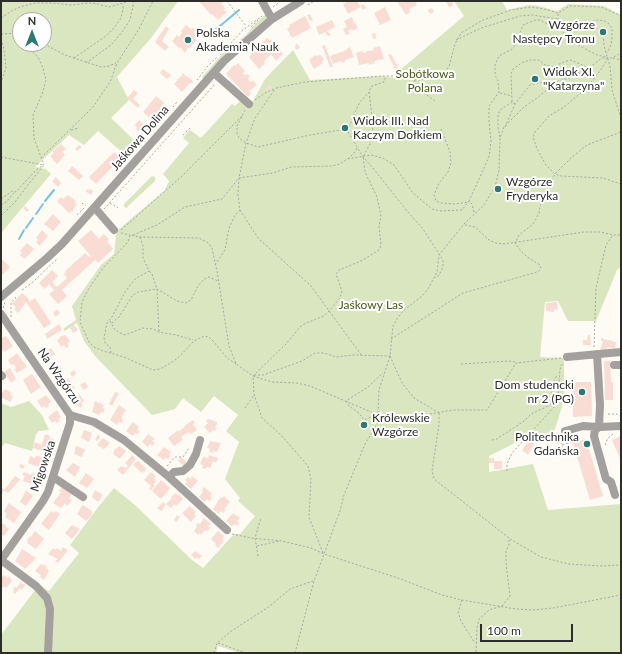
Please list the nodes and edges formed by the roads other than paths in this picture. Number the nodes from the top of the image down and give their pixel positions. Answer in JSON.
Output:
{"nodes":[{"id":1,"x":262,"y":1,"type":"edge"},
{"id":2,"x":303,"y":4,"type":"edge"},
{"id":3,"x":272,"y":19,"type":"junction"},
{"id":4,"x":216,"y":75,"type":"junction"},
{"id":5,"x":249,"y":104,"type":"road end"},
{"id":6,"x":92,"y":205,"type":"junction"},
{"id":7,"x":114,"y":230,"type":"dead end"},
{"id":8,"x":1,"y":297,"type":"edge"},
{"id":9,"x":1,"y":314,"type":"edge"},
{"id":10,"x":621,"y":352,"type":"edge"},
{"id":11,"x":597,"y":354,"type":"junction"},
{"id":12,"x":568,"y":357,"type":"road end"},
{"id":13,"x":70,"y":415,"type":"junction"},
{"id":14,"x":599,"y":427,"type":"junction"},
{"id":15,"x":619,"y":429,"type":"edge"},
{"id":16,"x":566,"y":431,"type":"road end"},
{"id":17,"x":200,"y":440,"type":"dead end"},
{"id":18,"x":189,"y":448,"type":"dead end"},
{"id":19,"x":196,"y":454,"type":"junction"},
{"id":20,"x":53,"y":477,"type":"junction"},
{"id":21,"x":169,"y":477,"type":"junction"},
{"id":22,"x":615,"y":495,"type":"dead end"},
{"id":23,"x":83,"y":497,"type":"dead end"},
{"id":24,"x":227,"y":530,"type":"dead end"},
{"id":25,"x":1,"y":560,"type":"edge"},
{"id":26,"x":48,"y":653,"type":"edge"}],
"edges":[{"from":1,"to":3,"type":"street"},
{"from":2,"to":3,"type":"street","name":"Jaśkowa Dolina"},
{"from":3,"to":4,"type":"street","name":"Jaśkowa Dolina"},
{"from":4,"to":5,"type":"street"},
{"from":4,"to":6,"type":"street","name":"Jaśkowa Dolina"},
{"from":6,"to":7,"type":"street"},
{"from":6,"to":8,"type":"street","name":"Jaśkowa Dolina"},
{"from":9,"to":13,"type":"street","name":"Na Wzgórzu"},
{"from":10,"to":11,"type":"street"},
{"from":11,"to":12,"type":"street"},
{"from":11,"to":14,"type":"street"},
{"from":13,"to":20,"type":"street","name":"Migowska"},
{"from":13,"to":21,"type":"street","name":"Na Wzgórzu"},
{"from":14,"to":15,"type":"street"},
{"from":14,"to":16,"type":"street"},
{"from":14,"to":22,"type":"street"},
{"from":17,"to":19,"type":"street"},
{"from":18,"to":19,"type":"street"},
{"from":19,"to":21,"type":"street"},
{"from":20,"to":23,"type":"street"},
{"from":20,"to":25,"type":"street","name":"Migowska"},
{"from":21,"to":24,"type":"street","name":"Na Wzgórzu"},
{"from":25,"to":26,"type":"street","name":"Migowska"}]}
